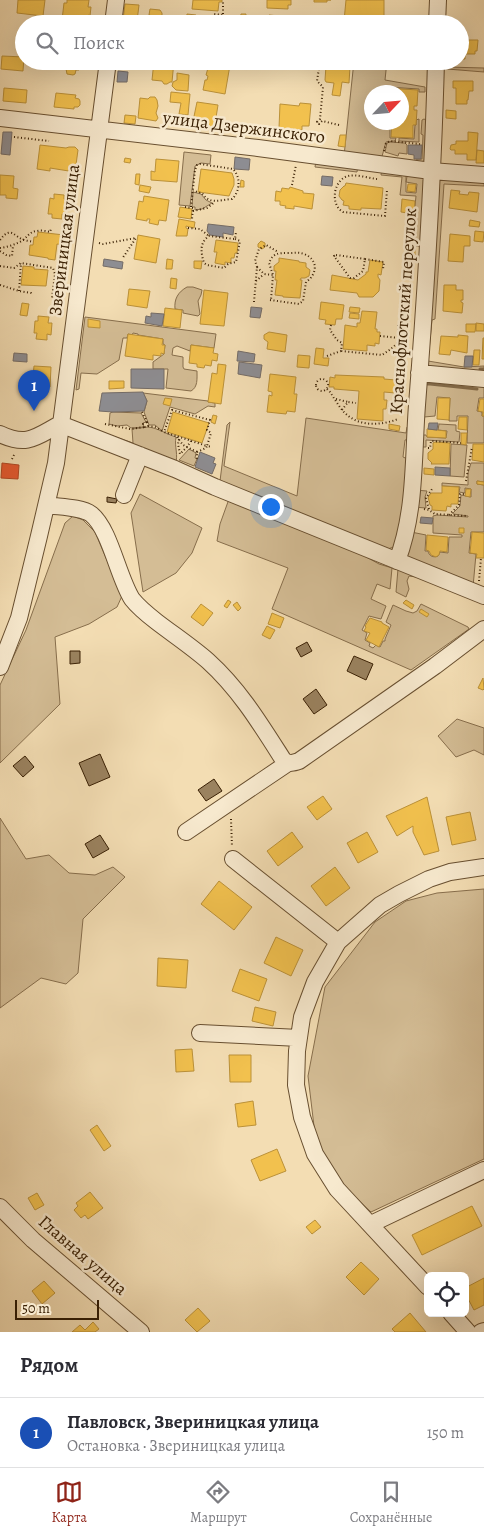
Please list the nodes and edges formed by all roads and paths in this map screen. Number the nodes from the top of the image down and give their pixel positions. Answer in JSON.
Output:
{"nodes":[{"id":1,"x":116,"y":0,"type":"edge"},
{"id":2,"x":223,"y":0,"type":"edge"},
{"id":3,"x":438,"y":0,"type":"edge"},
{"id":4,"x":223,"y":14,"type":"joint"},
{"id":5,"x":114,"y":15,"type":"edge"},
{"id":6,"x":214,"y":15,"type":"edge"},
{"id":7,"x":437,"y":15,"type":"edge"},
{"id":8,"x":107,"y":70,"type":"edge"},
{"id":9,"x":319,"y":70,"type":"edge"},
{"id":10,"x":436,"y":70,"type":"edge"},
{"id":11,"x":0,"y":118,"type":"edge"},
{"id":12,"x":339,"y":124,"type":"dead end"},
{"id":13,"x":99,"y":129,"type":"junction"},
{"id":14,"x":14,"y":137,"type":"dead end"},
{"id":15,"x":49,"y":141,"type":"dead end"},
{"id":16,"x":420,"y":144,"type":"dead end"},
{"id":17,"x":384,"y":152,"type":"dead end"},
{"id":18,"x":296,"y":165,"type":"dead end"},
{"id":19,"x":431,"y":171,"type":"junction"},
{"id":20,"x":484,"y":175,"type":"edge"},
{"id":21,"x":377,"y":179,"type":"dead end"},
{"id":22,"x":292,"y":185,"type":"dead end"},
{"id":23,"x":387,"y":190,"type":"dead end"},
{"id":24,"x":193,"y":191,"type":"junction"},
{"id":25,"x":214,"y":202,"type":"junction"},
{"id":26,"x":186,"y":207,"type":"dead end"},
{"id":27,"x":191,"y":207,"type":"junction"},
{"id":28,"x":193,"y":211,"type":"junction"},
{"id":29,"x":192,"y":219,"type":"dead end"},
{"id":30,"x":188,"y":228,"type":"dead end"},
{"id":31,"x":50,"y":229,"type":"dead end"},
{"id":32,"x":236,"y":232,"type":"dead end"},
{"id":33,"x":209,"y":236,"type":"junction"},
{"id":34,"x":235,"y":239,"type":"junction"},
{"id":35,"x":0,"y":240,"type":"edge"},
{"id":36,"x":23,"y":240,"type":"junction"},
{"id":37,"x":33,"y":242,"type":"dead end"},
{"id":38,"x":103,"y":244,"type":"dead end"},
{"id":39,"x":13,"y":245,"type":"junction"},
{"id":40,"x":0,"y":250,"type":"edge"},
{"id":41,"x":279,"y":253,"type":"junction"},
{"id":42,"x":365,"y":259,"type":"junction"},
{"id":43,"x":122,"y":260,"type":"dead end"},
{"id":44,"x":21,"y":263,"type":"junction"},
{"id":45,"x":0,"y":266,"type":"edge"},
{"id":46,"x":256,"y":267,"type":"junction"},
{"id":47,"x":383,"y":268,"type":"dead end"},
{"id":48,"x":264,"y":274,"type":"junction"},
{"id":49,"x":273,"y":275,"type":"junction"},
{"id":50,"x":256,"y":281,"type":"junction"},
{"id":51,"x":0,"y":285,"type":"edge"},
{"id":52,"x":19,"y":291,"type":"junction"},
{"id":53,"x":32,"y":295,"type":"dead end"},
{"id":54,"x":52,"y":298,"type":"dead end"},
{"id":55,"x":254,"y":302,"type":"dead end"},
{"id":56,"x":331,"y":325,"type":"dead end"},
{"id":57,"x":398,"y":326,"type":"dead end"},
{"id":58,"x":380,"y":336,"type":"dead end"},
{"id":59,"x":402,"y":339,"type":"junction"},
{"id":60,"x":412,"y":340,"type":"dead end"},
{"id":61,"x":341,"y":351,"type":"junction"},
{"id":62,"x":327,"y":356,"type":"dead end"},
{"id":63,"x":420,"y":373,"type":"junction"},
{"id":64,"x":484,"y":379,"type":"edge"},
{"id":65,"x":326,"y":389,"type":"junction"},
{"id":66,"x":336,"y":399,"type":"junction"},
{"id":67,"x":348,"y":402,"type":"junction"},
{"id":68,"x":356,"y":402,"type":"dead end"},
{"id":69,"x":342,"y":410,"type":"junction"},
{"id":70,"x":142,"y":412,"type":"dead end"},
{"id":71,"x":398,"y":419,"type":"dead end"},
{"id":72,"x":60,"y":424,"type":"junction"},
{"id":73,"x":105,"y":424,"type":"dead end"},
{"id":74,"x":146,"y":426,"type":"junction"},
{"id":75,"x":164,"y":432,"type":"junction"},
{"id":76,"x":178,"y":438,"type":"junction"},
{"id":77,"x":2,"y":441,"type":"edge"},
{"id":78,"x":191,"y":441,"type":"junction"},
{"id":79,"x":461,"y":443,"type":"dead end"},
{"id":80,"x":207,"y":446,"type":"junction"},
{"id":81,"x":472,"y":446,"type":"dead end"},
{"id":82,"x":187,"y":447,"type":"junction"},
{"id":83,"x":212,"y":447,"type":"dead end"},
{"id":84,"x":426,"y":448,"type":"dead end"},
{"id":85,"x":197,"y":452,"type":"junction"},
{"id":86,"x":140,"y":455,"type":"junction"},
{"id":87,"x":197,"y":459,"type":"dead end"},
{"id":88,"x":466,"y":481,"type":"dead end"},
{"id":89,"x":432,"y":489,"type":"dead end"},
{"id":90,"x":465,"y":494,"type":"dead end"},
{"id":91,"x":124,"y":495,"type":"dead end"},
{"id":92,"x":47,"y":505,"type":"junction"},
{"id":93,"x":421,"y":509,"type":"dead end"},
{"id":94,"x":430,"y":510,"type":"junction"},
{"id":95,"x":449,"y":515,"type":"junction"},
{"id":96,"x":467,"y":516,"type":"dead end"},
{"id":97,"x":481,"y":558,"type":"dead end"},
{"id":98,"x":397,"y":561,"type":"junction"},
{"id":99,"x":481,"y":590,"type":"edge"},
{"id":100,"x":484,"y":629,"type":"edge"},
{"id":101,"x":0,"y":667,"type":"edge"},
{"id":102,"x":288,"y":763,"type":"junction"},
{"id":103,"x":230,"y":802,"type":"junction"},
{"id":104,"x":186,"y":832,"type":"dead end"},
{"id":105,"x":233,"y":859,"type":"joint"},
{"id":106,"x":484,"y":867,"type":"edge"},
{"id":107,"x":338,"y":942,"type":"junction"},
{"id":108,"x":200,"y":1033,"type":"dead end"},
{"id":109,"x":299,"y":1038,"type":"junction"},
{"id":110,"x":484,"y":1170,"type":"edge"},
{"id":111,"x":0,"y":1207,"type":"edge"},
{"id":112,"x":371,"y":1224,"type":"junction"},
{"id":113,"x":424,"y":1283,"type":"edge"},
{"id":114,"x":455,"y":1317,"type":"edge"},
{"id":115,"x":141,"y":1332,"type":"edge"},
{"id":116,"x":468,"y":1332,"type":"edge"}],
"edges":[{"from":1,"to":5,"type":"street"},
{"from":2,"to":4,"type":"path"},
{"from":3,"to":7,"type":"street"},
{"from":4,"to":6,"type":"path"},
{"from":8,"to":13,"type":"street","name":"Звериницкая улица"},
{"from":9,"to":12,"type":"path"},
{"from":10,"to":19,"type":"street","name":"Краснофлотский переулок"},
{"from":11,"to":13,"type":"street","name":"улица Дзержинского"},
{"from":13,"to":19,"type":"street","name":"улица Дзержинского"},
{"from":13,"to":72,"type":"street","name":"Звериницкая улица"},
{"from":14,"to":15,"type":"path"},
{"from":16,"to":17,"type":"path"},
{"from":18,"to":22,"type":"path"},
{"from":19,"to":20,"type":"street","name":"улица Дзержинского"},
{"from":19,"to":63,"type":"street","name":"Краснофлотский переулок"},
{"from":21,"to":23,"type":"path"},
{"from":24,"to":25,"type":"path"},
{"from":24,"to":25,"type":"path"},
{"from":24,"to":27,"type":"path"},
{"from":25,"to":28,"type":"path"},
{"from":26,"to":27,"type":"path"},
{"from":27,"to":28,"type":"path"},
{"from":28,"to":29,"type":"path"},
{"from":30,"to":33,"type":"path"},
{"from":31,"to":36,"type":"path"},
{"from":32,"to":34,"type":"path"},
{"from":33,"to":34,"type":"path"},
{"from":33,"to":34,"type":"path"},
{"from":35,"to":36,"type":"path"},
{"from":36,"to":37,"type":"path"},
{"from":36,"to":39,"type":"path"},
{"from":38,"to":43,"type":"path"},
{"from":39,"to":40,"type":"path"},
{"from":39,"to":40,"type":"path"},
{"from":41,"to":46,"type":"path"},
{"from":41,"to":49,"type":"path"},
{"from":41,"to":49,"type":"path"},
{"from":42,"to":42,"type":"path"},
{"from":42,"to":47,"type":"path"},
{"from":44,"to":45,"type":"path"},
{"from":44,"to":52,"type":"path"},
{"from":44,"to":54,"type":"path"},
{"from":46,"to":48,"type":"path"},
{"from":46,"to":50,"type":"path"},
{"from":48,"to":49,"type":"path"},
{"from":48,"to":50,"type":"path"},
{"from":50,"to":55,"type":"path"},
{"from":51,"to":52,"type":"path"},
{"from":52,"to":53,"type":"path"},
{"from":56,"to":61,"type":"path"},
{"from":57,"to":59,"type":"path"},
{"from":58,"to":59,"type":"path"},
{"from":59,"to":60,"type":"path"},
{"from":59,"to":61,"type":"path"},
{"from":61,"to":62,"type":"path"},
{"from":63,"to":64,"type":"street"},
{"from":63,"to":98,"type":"street","name":"Краснофлотский переулок"},
{"from":65,"to":65,"type":"path"},
{"from":65,"to":66,"type":"path"},
{"from":66,"to":67,"type":"path"},
{"from":66,"to":69,"type":"path"},
{"from":67,"to":68,"type":"path"},
{"from":67,"to":69,"type":"path"},
{"from":69,"to":71,"type":"path"},
{"from":70,"to":74,"type":"path"},
{"from":72,"to":77,"type":"street"},
{"from":72,"to":86,"type":"street"},
{"from":72,"to":92,"type":"street","name":"Звериницкая улица"},
{"from":73,"to":74,"type":"path"},
{"from":74,"to":75,"type":"path"},
{"from":75,"to":76,"type":"path"},
{"from":75,"to":80,"type":"path"},
{"from":76,"to":78,"type":"path"},
{"from":76,"to":82,"type":"path"},
{"from":76,"to":82,"type":"path"},
{"from":78,"to":80,"type":"path"},
{"from":78,"to":82,"type":"path"},
{"from":79,"to":84,"type":"path"},
{"from":80,"to":83,"type":"path"},
{"from":80,"to":85,"type":"path"},
{"from":81,"to":88,"type":"path"},
{"from":82,"to":85,"type":"path"},
{"from":85,"to":87,"type":"path"},
{"from":86,"to":91,"type":"street"},
{"from":86,"to":98,"type":"street"},
{"from":89,"to":94,"type":"path"},
{"from":90,"to":95,"type":"path"},
{"from":92,"to":101,"type":"street","name":"Звериницкая улица"},
{"from":92,"to":102,"type":"street"},
{"from":93,"to":94,"type":"path"},
{"from":94,"to":95,"type":"path"},
{"from":95,"to":96,"type":"path"},
{"from":97,"to":99,"type":"path"},
{"from":98,"to":99,"type":"street"},
{"from":100,"to":102,"type":"street"},
{"from":102,"to":103,"type":"street"},
{"from":103,"to":104,"type":"street"},
{"from":103,"to":105,"type":"path"},
{"from":105,"to":107,"type":"street"},
{"from":106,"to":107,"type":"street"},
{"from":107,"to":109,"type":"street"},
{"from":108,"to":109,"type":"street"},
{"from":109,"to":112,"type":"street"},
{"from":110,"to":112,"type":"street"},
{"from":111,"to":115,"type":"street","name":"Главная улица"},
{"from":112,"to":113,"type":"street"},
{"from":114,"to":116,"type":"street"}]}
